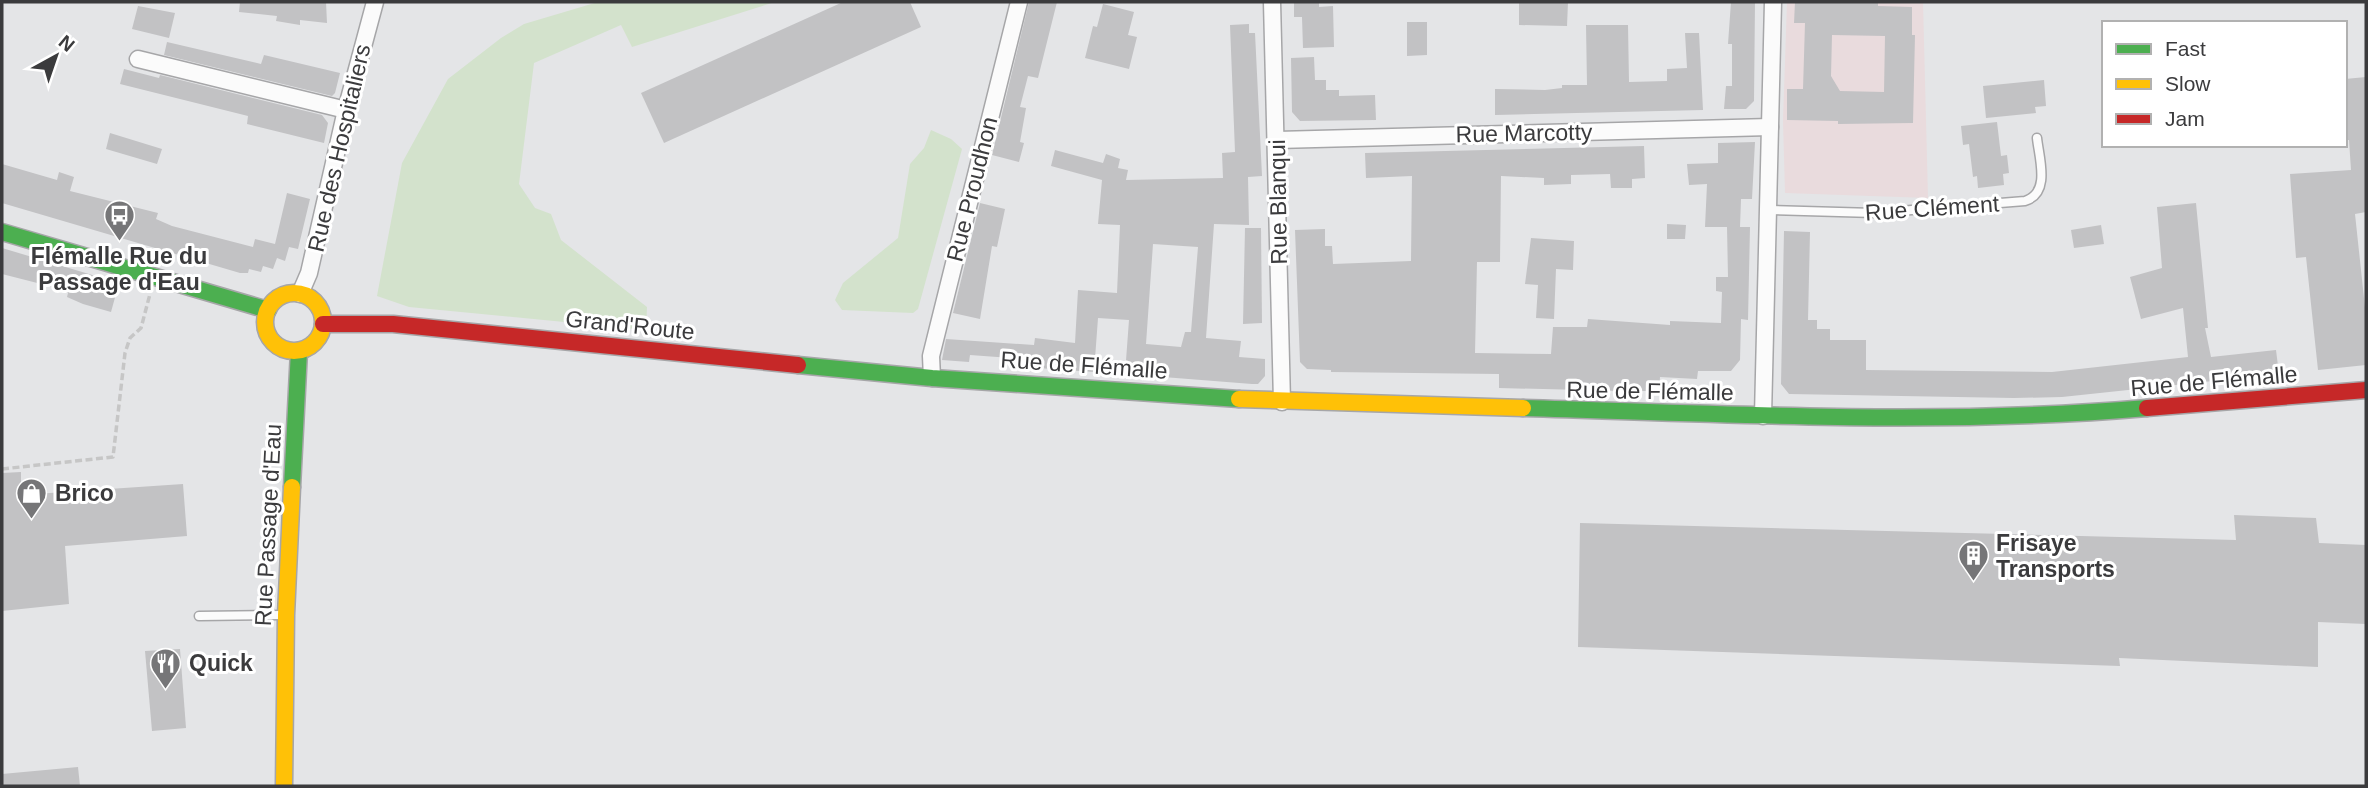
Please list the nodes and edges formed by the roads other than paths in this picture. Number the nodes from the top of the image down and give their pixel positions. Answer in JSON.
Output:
{"nodes":[{"id":1,"x":375,"y":2,"type":"edge"},
{"id":2,"x":1019,"y":2,"type":"edge"},
{"id":3,"x":1272,"y":2,"type":"edge"},
{"id":4,"x":1773,"y":2,"type":"edge"},
{"id":5,"x":138,"y":59,"type":"dead end"},
{"id":6,"x":346,"y":110,"type":"junction"},
{"id":7,"x":1770,"y":127,"type":"junction"},
{"id":8,"x":2037,"y":138,"type":"dead end"},
{"id":9,"x":1277,"y":139,"type":"junction"},
{"id":10,"x":1768,"y":210,"type":"junction"},
{"id":11,"x":2,"y":232,"type":"edge"},
{"id":12,"x":300,"y":294,"type":"junction"},
{"id":13,"x":268,"y":310,"type":"junction"},
{"id":14,"x":323,"y":324,"type":"junction"},
{"id":15,"x":299,"y":351,"type":"junction"},
{"id":16,"x":932,"y":378,"type":"junction"},
{"id":17,"x":2366,"y":390,"type":"edge"},
{"id":18,"x":1282,"y":402,"type":"junction"},
{"id":19,"x":1763,"y":416,"type":"junction"},
{"id":20,"x":286,"y":615,"type":"junction"},
{"id":21,"x":199,"y":616,"type":"dead end"},
{"id":22,"x":284,"y":786,"type":"edge"}],
"edges":[{"from":1,"to":6,"type":"street","name":"Rue des Hospitaliers"},
{"from":2,"to":16,"type":"street","name":"Rue Proudhon"},
{"from":3,"to":9,"type":"street","name":"Rue Blanqui"},
{"from":4,"to":7,"type":"street"},
{"from":5,"to":6,"type":"street"},
{"from":6,"to":12,"type":"street","name":"Rue des Hospitaliers"},
{"from":7,"to":9,"type":"street","name":"Rue Marcotty"},
{"from":7,"to":10,"type":"street"},
{"from":8,"to":10,"type":"lane","name":"Rue Clément"},
{"from":9,"to":18,"type":"street","name":"Rue Blanqui"},
{"from":10,"to":19,"type":"street"},
{"from":11,"to":13,"type":"street"},
{"from":12,"to":13,"type":"street"},
{"from":12,"to":14,"type":"street"},
{"from":13,"to":15,"type":"street"},
{"from":14,"to":15,"type":"street"},
{"from":14,"to":16,"type":"street","name":"Grand'Route"},
{"from":15,"to":20,"type":"street","name":"Rue Passage d'Eau"},
{"from":16,"to":18,"type":"street","name":"Rue de Flémalle"},
{"from":17,"to":19,"type":"street","name":"Rue de Flémalle"},
{"from":18,"to":19,"type":"street","name":"Rue de Flémalle"},
{"from":20,"to":21,"type":"lane"},
{"from":20,"to":22,"type":"street","name":"Rue Passage d'Eau"}]}
